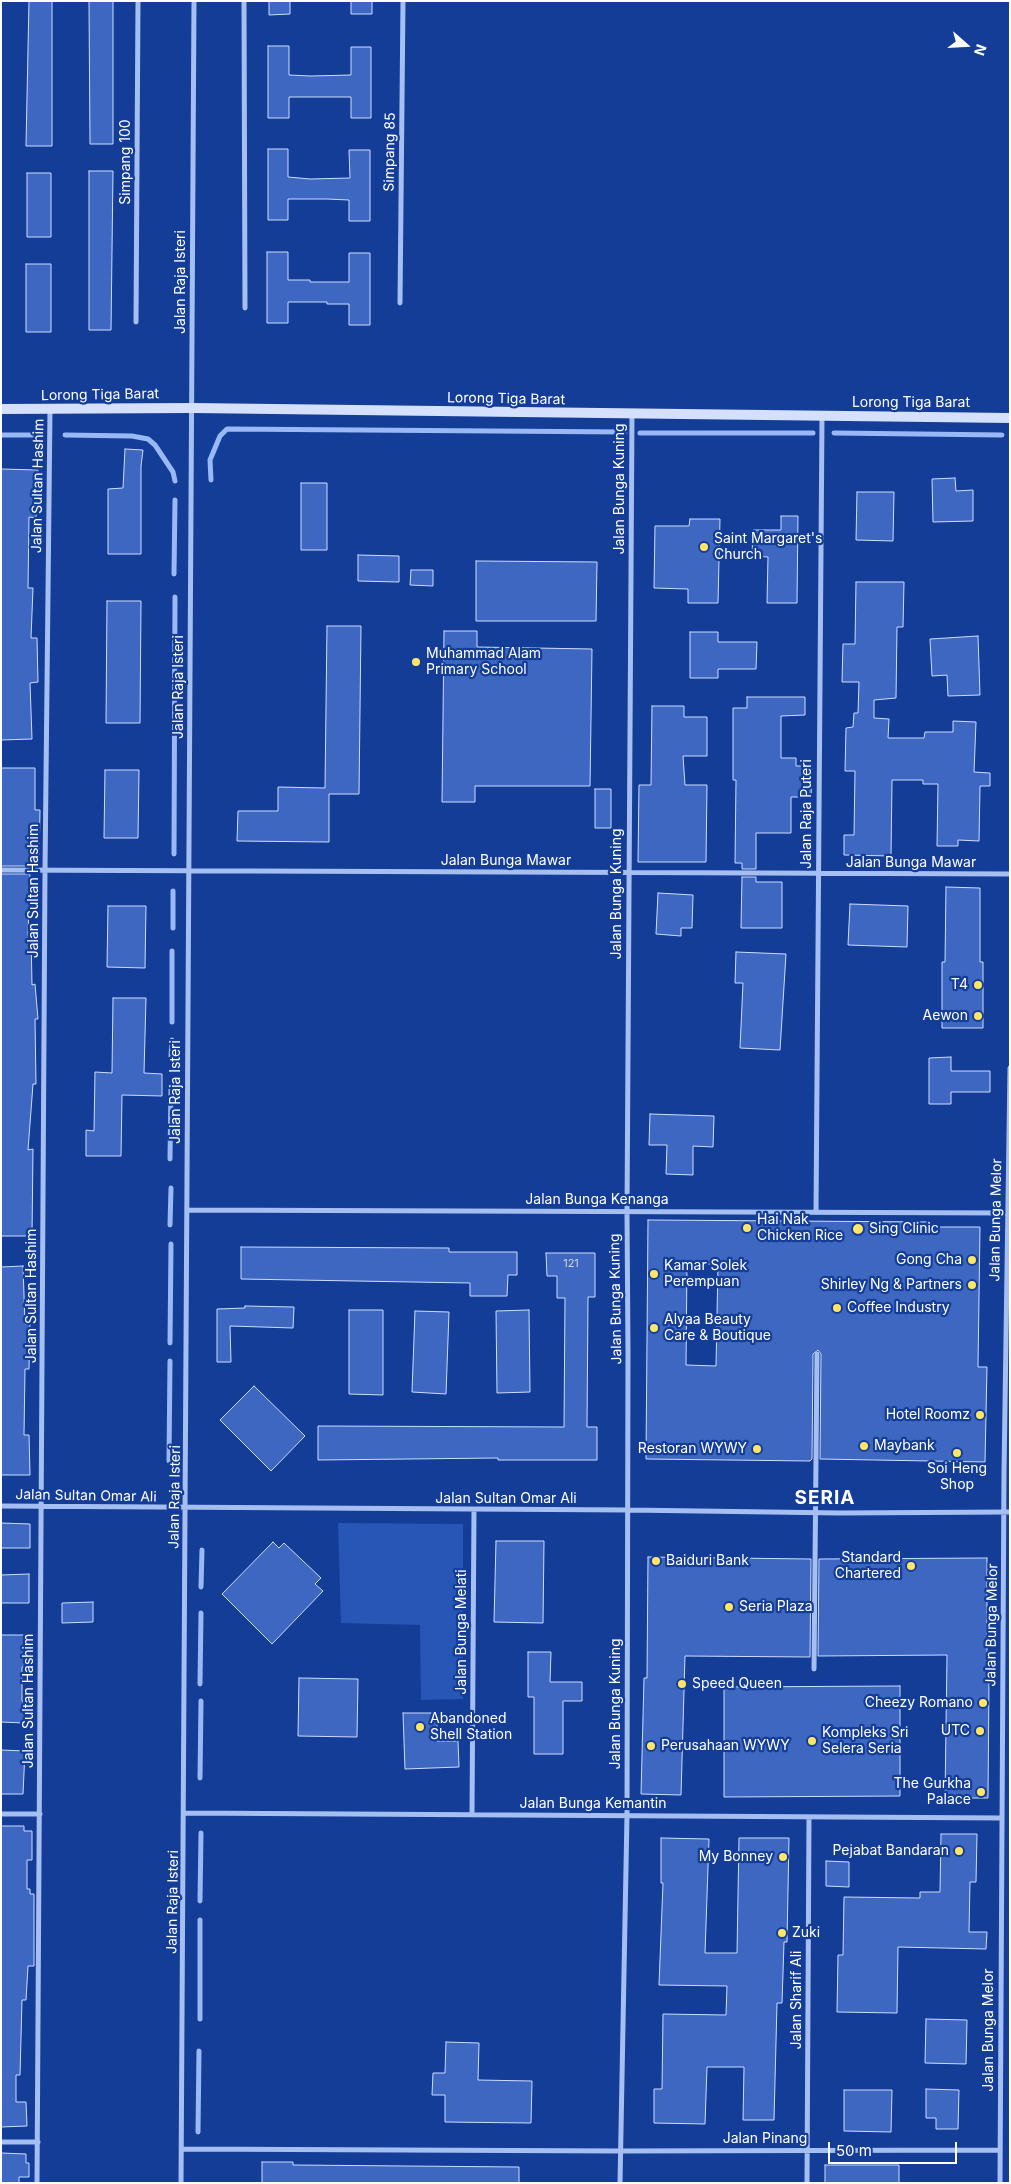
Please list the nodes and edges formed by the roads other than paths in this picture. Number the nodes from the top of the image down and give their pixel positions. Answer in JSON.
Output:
{"nodes":[{"id":1,"x":138,"y":1,"type":"edge"},
{"id":2,"x":194,"y":1,"type":"edge"},
{"id":3,"x":244,"y":1,"type":"edge"},
{"id":4,"x":403,"y":1,"type":"edge"},
{"id":5,"x":400,"y":304,"type":"dead end"},
{"id":6,"x":245,"y":308,"type":"dead end"},
{"id":7,"x":136,"y":322,"type":"dead end"},
{"id":8,"x":192,"y":408,"type":"junction"},
{"id":9,"x":50,"y":409,"type":"junction"},
{"id":10,"x":1,"y":410,"type":"edge"},
{"id":11,"x":632,"y":414,"type":"junction"},
{"id":12,"x":822,"y":417,"type":"junction"},
{"id":13,"x":1010,"y":418,"type":"edge"},
{"id":14,"x":1,"y":870,"type":"edge"},
{"id":15,"x":45,"y":870,"type":"junction"},
{"id":16,"x":189,"y":871,"type":"junction"},
{"id":17,"x":629,"y":872,"type":"junction"},
{"id":18,"x":818,"y":874,"type":"junction"},
{"id":19,"x":1010,"y":874,"type":"edge"},
{"id":20,"x":1010,"y":1068,"type":"edge"},
{"id":21,"x":187,"y":1210,"type":"junction"},
{"id":22,"x":627,"y":1212,"type":"junction"},
{"id":23,"x":816,"y":1212,"type":"junction"},
{"id":24,"x":1008,"y":1213,"type":"junction"},
{"id":25,"x":817,"y":1354,"type":"dead end"},
{"id":26,"x":1,"y":1506,"type":"edge"},
{"id":27,"x":41,"y":1507,"type":"junction"},
{"id":28,"x":186,"y":1508,"type":"junction"},
{"id":29,"x":474,"y":1510,"type":"junction"},
{"id":30,"x":628,"y":1510,"type":"junction"},
{"id":31,"x":1007,"y":1512,"type":"edge"},
{"id":32,"x":814,"y":1513,"type":"junction"},
{"id":33,"x":814,"y":1669,"type":"dead end"},
{"id":34,"x":184,"y":1813,"type":"junction"},
{"id":35,"x":1,"y":1814,"type":"edge"},
{"id":36,"x":40,"y":1814,"type":"junction"},
{"id":37,"x":472,"y":1815,"type":"junction"},
{"id":38,"x":627,"y":1816,"type":"junction"},
{"id":39,"x":810,"y":1817,"type":"junction"},
{"id":40,"x":1002,"y":1818,"type":"junction"},
{"id":41,"x":1,"y":2142,"type":"edge"},
{"id":42,"x":38,"y":2142,"type":"junction"},
{"id":43,"x":182,"y":2149,"type":"junction"},
{"id":44,"x":807,"y":2150,"type":"junction"},
{"id":45,"x":1000,"y":2150,"type":"junction"},
{"id":46,"x":620,"y":2151,"type":"junction"},
{"id":47,"x":37,"y":2183,"type":"edge"},
{"id":48,"x":182,"y":2183,"type":"edge"},
{"id":49,"x":620,"y":2183,"type":"edge"},
{"id":50,"x":807,"y":2183,"type":"edge"},
{"id":51,"x":1000,"y":2183,"type":"edge"}],
"edges":[{"from":1,"to":7,"type":"street","name":"Simpang 100"},
{"from":2,"to":8,"type":"street","name":"Jalan Raja Isteri"},
{"from":3,"to":6,"type":"street"},
{"from":4,"to":5,"type":"street","name":"Simpang 85"},
{"from":8,"to":9,"type":"main road","name":"Lorong Tiga Barat"},
{"from":8,"to":11,"type":"main road","name":"Lorong Tiga Barat"},
{"from":8,"to":16,"type":"street","name":"Jalan Raja Isteri"},
{"from":9,"to":10,"type":"main road","name":"Lorong Tiga Barat"},
{"from":9,"to":15,"type":"street","name":"Jalan Sultan Hashim"},
{"from":11,"to":12,"type":"main road","name":"Lorong Tiga Barat"},
{"from":11,"to":17,"type":"street","name":"Jalan Bunga Kuning"},
{"from":12,"to":13,"type":"main road","name":"Lorong Tiga Barat"},
{"from":12,"to":18,"type":"street","name":"Jalan Raja Puteri"},
{"from":14,"to":15,"type":"street","name":"Jalan Bunga Mawar"},
{"from":15,"to":16,"type":"street","name":"Jalan Bunga Mawar"},
{"from":15,"to":27,"type":"street","name":"Jalan Sultan Hashim"},
{"from":16,"to":17,"type":"street","name":"Jalan Bunga Mawar"},
{"from":16,"to":21,"type":"street","name":"Jalan Raja Isteri"},
{"from":17,"to":18,"type":"street","name":"Jalan Bunga Mawar"},
{"from":17,"to":22,"type":"street","name":"Jalan Bunga Kuning"},
{"from":18,"to":19,"type":"street","name":"Jalan Bunga Mawar"},
{"from":18,"to":23,"type":"street","name":"Jalan Raja Puteri"},
{"from":20,"to":24,"type":"street","name":"Jalan Bunga Melor"},
{"from":21,"to":22,"type":"street","name":"Jalan Bunga Kenanga"},
{"from":21,"to":28,"type":"street","name":"Jalan Raja Isteri"},
{"from":22,"to":23,"type":"street","name":"Jalan Bunga Kenanga"},
{"from":22,"to":30,"type":"street","name":"Jalan Bunga Kuning"},
{"from":23,"to":24,"type":"street","name":"Jalan Bunga Kenanga"},
{"from":24,"to":31,"type":"street","name":"Jalan Bunga Melor"},
{"from":25,"to":32,"type":"street"},
{"from":26,"to":27,"type":"street","name":"Jalan Sultan Omar Ali"},
{"from":27,"to":28,"type":"street","name":"Jalan Sultan Omar Ali"},
{"from":27,"to":36,"type":"street","name":"Jalan Sultan Hashim"},
{"from":28,"to":29,"type":"street","name":"Jalan Sultan Omar Ali"},
{"from":28,"to":34,"type":"street","name":"Jalan Raja Isteri"},
{"from":29,"to":30,"type":"street","name":"Jalan Sultan Omar Ali"},
{"from":29,"to":37,"type":"street","name":"Jalan Bunga Melati"},
{"from":30,"to":32,"type":"street","name":"Jalan Sultan Omar Ali"},
{"from":30,"to":38,"type":"street","name":"Jalan Bunga Kuning"},
{"from":31,"to":32,"type":"street","name":"Jalan Sultan Omar Ali"},
{"from":31,"to":40,"type":"street","name":"Jalan Bunga Melor"},
{"from":32,"to":33,"type":"street"},
{"from":34,"to":37,"type":"street","name":"Jalan Bunga Kemantin"},
{"from":34,"to":43,"type":"street","name":"Jalan Raja Isteri"},
{"from":35,"to":36,"type":"street"},
{"from":36,"to":42,"type":"street","name":"Jalan Sultan Hashim"},
{"from":37,"to":38,"type":"street","name":"Jalan Bunga Kemantin"},
{"from":38,"to":39,"type":"street","name":"Jalan Bunga Kemantin"},
{"from":38,"to":46,"type":"street","name":"Jalan Bunga Kuning"},
{"from":39,"to":40,"type":"street","name":"Jalan Bunga Kemantin"},
{"from":39,"to":44,"type":"street","name":"Jalan Sharif Ali"},
{"from":40,"to":45,"type":"street","name":"Jalan Bunga Melor"},
{"from":41,"to":42,"type":"street"},
{"from":42,"to":47,"type":"street","name":"Jalan Sultan Hashim"},
{"from":43,"to":46,"type":"street","name":"Jalan Pinang"},
{"from":43,"to":48,"type":"street","name":"Jalan Raja Isteri"},
{"from":44,"to":45,"type":"street","name":"Jalan Pinang"},
{"from":44,"to":46,"type":"street","name":"Jalan Pinang"},
{"from":44,"to":50,"type":"street","name":"Jalan Sharif Ali"},
{"from":45,"to":51,"type":"street","name":"Jalan Bunga Melor"},
{"from":46,"to":49,"type":"street","name":"Jalan Bunga Kuning"}]}
